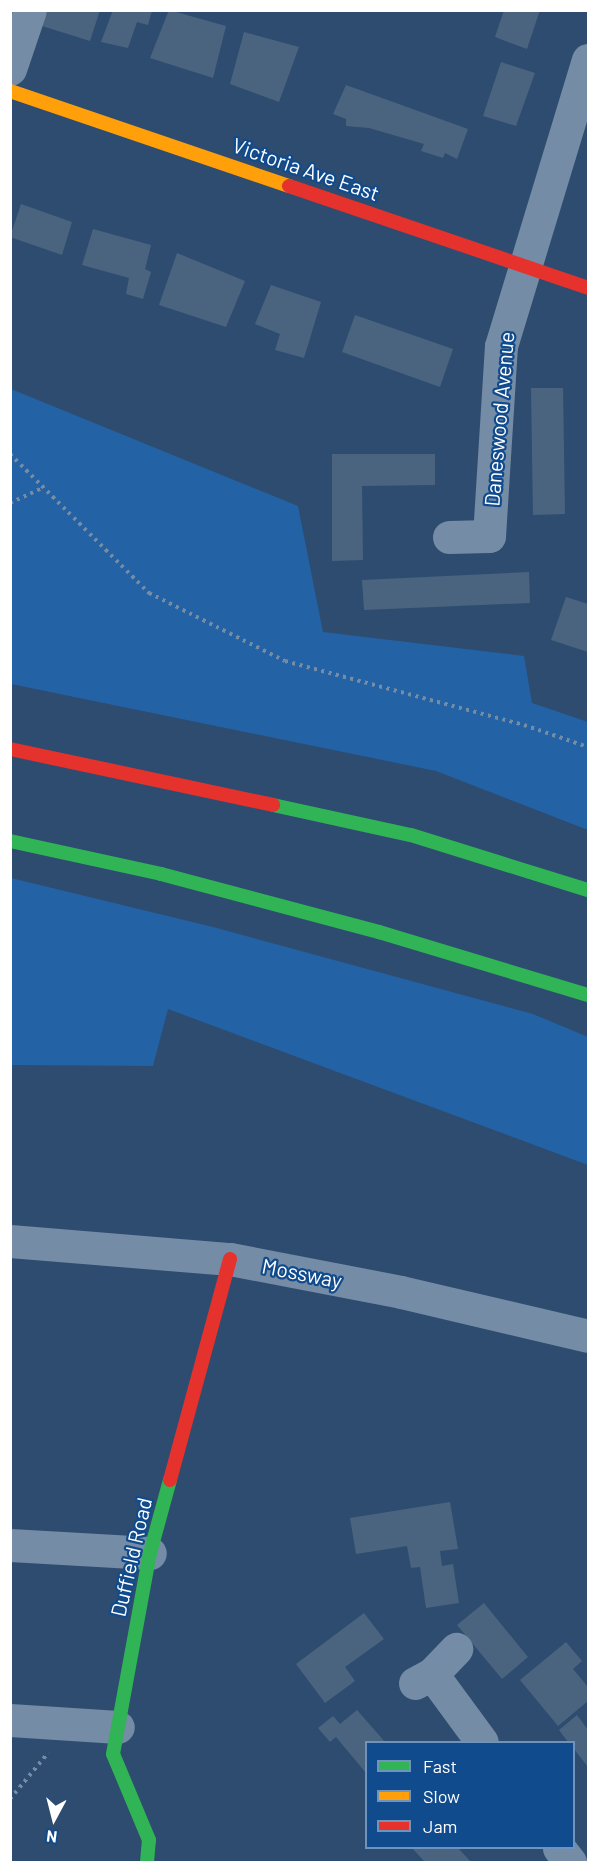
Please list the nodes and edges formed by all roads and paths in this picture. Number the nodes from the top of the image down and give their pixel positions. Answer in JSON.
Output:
{"nodes":[{"id":1,"x":30,"y":10,"type":"edge"},
{"id":2,"x":588,"y":60,"type":"edge"},
{"id":3,"x":10,"y":69,"type":"edge"},
{"id":4,"x":10,"y":91,"type":"edge"},
{"id":5,"x":523,"y":264,"type":"junction"},
{"id":6,"x":588,"y":288,"type":"edge"},
{"id":7,"x":10,"y":454,"type":"edge"},
{"id":8,"x":45,"y":487,"type":"junction"},
{"id":9,"x":10,"y":503,"type":"edge"},
{"id":10,"x":449,"y":537,"type":"dead end"},
{"id":11,"x":588,"y":747,"type":"edge"},
{"id":12,"x":10,"y":749,"type":"edge"},
{"id":13,"x":10,"y":841,"type":"edge"},
{"id":14,"x":588,"y":890,"type":"edge"},
{"id":15,"x":588,"y":995,"type":"edge"},
{"id":16,"x":10,"y":1241,"type":"edge"},
{"id":17,"x":230,"y":1259,"type":"junction"},
{"id":18,"x":588,"y":1336,"type":"edge"},
{"id":19,"x":10,"y":1545,"type":"edge"},
{"id":20,"x":150,"y":1553,"type":"junction"},
{"id":21,"x":456,"y":1649,"type":"dead end"},
{"id":22,"x":10,"y":1720,"type":"edge"},
{"id":23,"x":73,"y":1724,"type":"junction"},
{"id":24,"x":118,"y":1727,"type":"junction"},
{"id":25,"x":480,"y":1741,"type":"edge"},
{"id":26,"x":10,"y":1799,"type":"edge"},
{"id":27,"x":560,"y":1849,"type":"edge"},
{"id":28,"x":147,"y":1863,"type":"edge"},
{"id":29,"x":570,"y":1863,"type":"edge"}],
"edges":[{"from":1,"to":3,"type":"street"},
{"from":2,"to":5,"type":"street"},
{"from":4,"to":5,"type":"main road","name":"Victoria Ave East"},
{"from":5,"to":6,"type":"main road","name":"Victoria Ave East"},
{"from":5,"to":10,"type":"street","name":"Daneswood Avenue"},
{"from":7,"to":8,"type":"path"},
{"from":8,"to":9,"type":"path"},
{"from":8,"to":11,"type":"path"},
{"from":12,"to":14,"type":"main road"},
{"from":13,"to":15,"type":"main road"},
{"from":16,"to":17,"type":"street","name":"Mossway"},
{"from":17,"to":18,"type":"street","name":"Mossway"},
{"from":17,"to":20,"type":"main road","name":"Duffield Road"},
{"from":19,"to":20,"type":"street"},
{"from":20,"to":24,"type":"main road","name":"Duffield Road"},
{"from":21,"to":25,"type":"street"},
{"from":22,"to":23,"type":"street"},
{"from":23,"to":24,"type":"street"},
{"from":23,"to":26,"type":"path"},
{"from":24,"to":28,"type":"main road","name":"Duffield Road"},
{"from":27,"to":29,"type":"street"}]}
